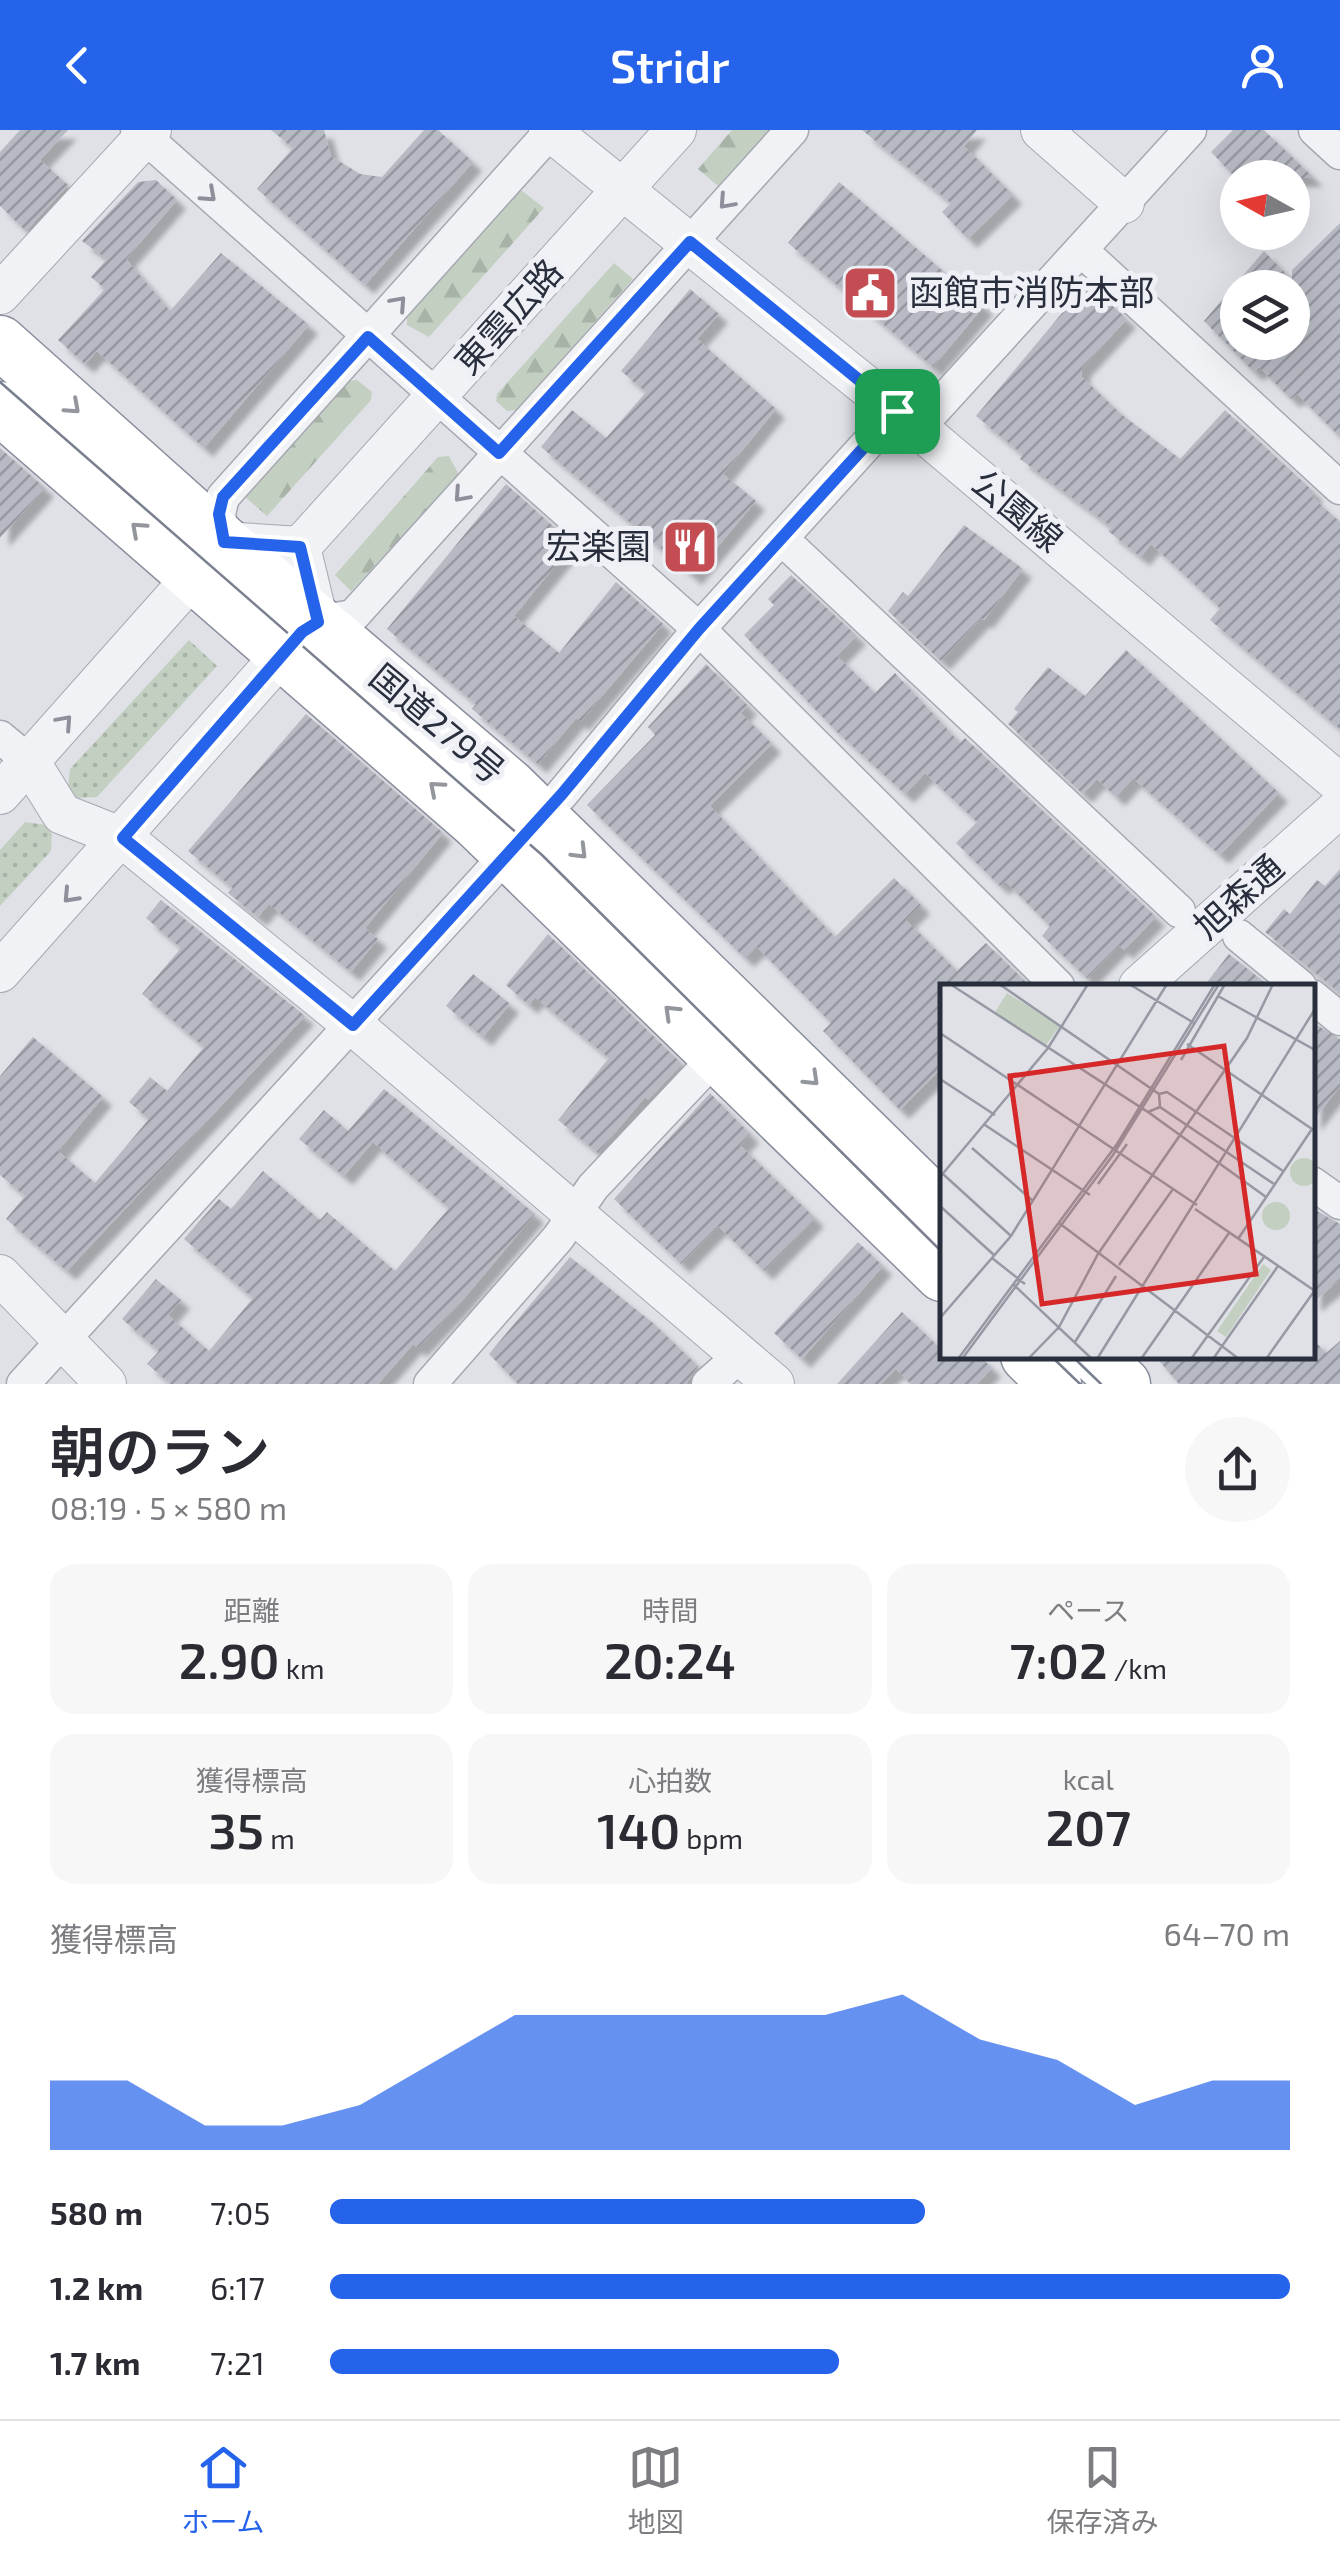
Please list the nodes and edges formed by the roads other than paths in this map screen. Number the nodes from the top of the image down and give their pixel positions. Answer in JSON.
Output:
{"nodes":[{"id":1,"x":551,"y":130,"type":"edge"},
{"id":2,"x":676,"y":130,"type":"edge"},
{"id":3,"x":792,"y":130,"type":"edge"},
{"id":4,"x":1042,"y":130,"type":"edge"},
{"id":5,"x":1190,"y":130,"type":"edge"},
{"id":6,"x":1315,"y":130,"type":"edge"},
{"id":7,"x":144,"y":132,"type":"edge"},
{"id":8,"x":1340,"y":153,"type":"edge"},
{"id":9,"x":623,"y":188,"type":"junction"},
{"id":10,"x":1124,"y":203,"type":"junction"},
{"id":11,"x":690,"y":242,"type":"junction"},
{"id":12,"x":1081,"y":250,"type":"junction"},
{"id":13,"x":0,"y":294,"type":"edge"},
{"id":14,"x":368,"y":337,"type":"junction"},
{"id":15,"x":0,"y":342,"type":"edge"},
{"id":16,"x":437,"y":397,"type":"junction"},
{"id":17,"x":0,"y":408,"type":"edge"},
{"id":18,"x":907,"y":420,"type":"junction"},
{"id":19,"x":499,"y":453,"type":"junction"},
{"id":20,"x":1340,"y":488,"type":"edge"},
{"id":21,"x":782,"y":540,"type":"junction"},
{"id":22,"x":300,"y":547,"type":"junction"},
{"id":23,"x":208,"y":560,"type":"junction"},
{"id":24,"x":699,"y":629,"type":"junction"},
{"id":25,"x":300,"y":639,"type":"junction"},
{"id":26,"x":15,"y":749,"type":"edge"},
{"id":27,"x":1340,"y":784,"type":"edge"},
{"id":28,"x":0,"y":794,"type":"edge"},
{"id":29,"x":1340,"y":807,"type":"edge"},
{"id":30,"x":524,"y":833,"type":"junction"},
{"id":31,"x":123,"y":838,"type":"junction"},
{"id":32,"x":1179,"y":912,"type":"dead end"},
{"id":33,"x":1239,"y":936,"type":"dead end"},
{"id":34,"x":0,"y":972,"type":"edge"},
{"id":35,"x":1056,"y":984,"type":"edge"},
{"id":36,"x":1140,"y":984,"type":"edge"},
{"id":37,"x":1298,"y":984,"type":"edge"},
{"id":38,"x":1315,"y":998,"type":"edge"},
{"id":39,"x":1340,"y":1019,"type":"edge"},
{"id":40,"x":353,"y":1025,"type":"junction"},
{"id":41,"x":733,"y":1038,"type":"junction"},
{"id":42,"x":1315,"y":1185,"type":"edge"},
{"id":43,"x":923,"y":1196,"type":"edge"},
{"id":44,"x":1340,"y":1203,"type":"edge"},
{"id":45,"x":575,"y":1213,"type":"junction"},
{"id":46,"x":940,"y":1266,"type":"edge"},
{"id":47,"x":0,"y":1275,"type":"edge"},
{"id":48,"x":64,"y":1342,"type":"junction"},
{"id":49,"x":741,"y":1355,"type":"junction"},
{"id":50,"x":1030,"y":1359,"type":"edge"},
{"id":51,"x":1098,"y":1359,"type":"edge"},
{"id":52,"x":24,"y":1384,"type":"edge"},
{"id":53,"x":106,"y":1384,"type":"edge"},
{"id":54,"x":430,"y":1384,"type":"edge"},
{"id":55,"x":708,"y":1384,"type":"edge"},
{"id":56,"x":774,"y":1384,"type":"edge"},
{"id":57,"x":1055,"y":1384,"type":"edge"},
{"id":58,"x":1124,"y":1384,"type":"edge"}],
"edges":[{"from":1,"to":9,"type":"street","name":"公園線"},
{"from":14,"to":1,"type":"street","one_way":true},
{"from":2,"to":9,"type":"street","name":"東雲広路"},
{"from":3,"to":11,"type":"street","one_way":true},
{"from":4,"to":10,"type":"street"},
{"from":5,"to":10,"type":"street"},
{"from":6,"to":8,"type":"street"},
{"from":7,"to":13,"type":"street"},
{"from":7,"to":14,"type":"street","one_way":true},
{"from":9,"to":11,"type":"street","name":"公園線"},
{"from":9,"to":16,"type":"street","name":"東雲広路"},
{"from":10,"to":12,"type":"street"},
{"from":11,"to":18,"type":"street","name":"公園線"},
{"from":11,"to":19,"type":"street"},
{"from":12,"to":18,"type":"street"},
{"from":12,"to":20,"type":"street"},
{"from":14,"to":16,"type":"street"},
{"from":14,"to":23,"type":"street"},
{"from":15,"to":23,"type":"highway","name":"国道279号","one_way":true},
{"from":16,"to":19,"type":"street"},
{"from":16,"to":22,"type":"street","name":"東雲広路"},
{"from":23,"to":17,"type":"highway","name":"国道279号","one_way":true},
{"from":18,"to":21,"type":"street"},
{"from":18,"to":27,"type":"street","name":"公園線"},
{"from":19,"to":24,"type":"street"},
{"from":19,"to":25,"type":"street","one_way":true},
{"from":21,"to":24,"type":"street"},
{"from":21,"to":32,"type":"street"},
{"from":22,"to":23,"type":"street"},
{"from":22,"to":25,"type":"street"},
{"from":23,"to":25,"type":"highway","name":"国道279号"},
{"from":26,"to":23,"type":"street","one_way":true},
{"from":24,"to":30,"type":"street"},
{"from":24,"to":35,"type":"street"},
{"from":25,"to":30,"type":"highway","name":"国道279号"},
{"from":25,"to":31,"type":"street"},
{"from":26,"to":28,"type":"street"},
{"from":26,"to":31,"type":"street"},
{"from":29,"to":36,"type":"street","name":"旭森通"},
{"from":30,"to":40,"type":"street"},
{"from":30,"to":41,"type":"highway","name":"国道279号"},
{"from":31,"to":34,"type":"street","one_way":true},
{"from":31,"to":40,"type":"street"},
{"from":33,"to":37,"type":"street"},
{"from":38,"to":39,"type":"street"},
{"from":40,"to":45,"type":"street"},
{"from":40,"to":48,"type":"street"},
{"from":41,"to":43,"type":"highway","name":"国道279号"},
{"from":41,"to":45,"type":"street"},
{"from":42,"to":44,"type":"street"},
{"from":43,"to":46,"type":"highway","name":"国道279号"},
{"from":45,"to":49,"type":"street"},
{"from":45,"to":54,"type":"street"},
{"from":47,"to":48,"type":"street"},
{"from":48,"to":52,"type":"street"},
{"from":48,"to":53,"type":"street"},
{"from":49,"to":55,"type":"street"},
{"from":49,"to":56,"type":"street"},
{"from":50,"to":57,"type":"highway"},
{"from":51,"to":58,"type":"highway"}]}
